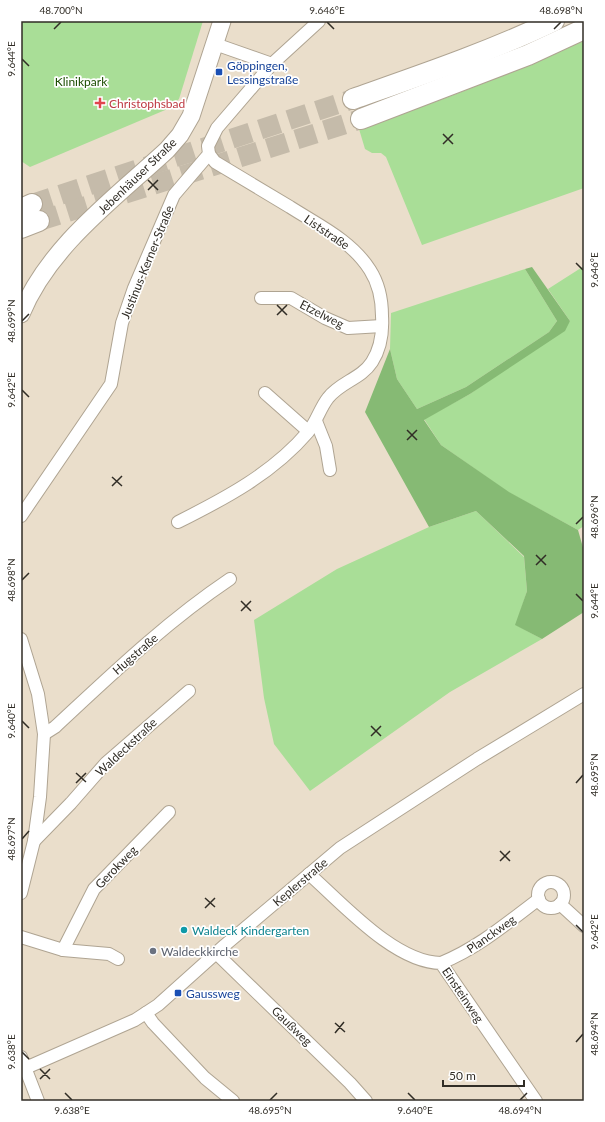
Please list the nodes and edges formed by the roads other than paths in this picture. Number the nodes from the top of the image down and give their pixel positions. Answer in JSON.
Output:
{"nodes":[{"id":1,"x":222,"y":21,"type":"edge"},
{"id":2,"x":319,"y":21,"type":"edge"},
{"id":3,"x":554,"y":21,"type":"edge"},
{"id":4,"x":584,"y":29,"type":"edge"},
{"id":5,"x":215,"y":44,"type":"junction"},
{"id":6,"x":272,"y":64,"type":"junction"},
{"id":7,"x":353,"y":99,"type":"tunnel mouth"},
{"id":8,"x":361,"y":118,"type":"tunnel mouth"},
{"id":9,"x":209,"y":154,"type":"junction"},
{"id":10,"x":31,"y":211,"type":"tunnel mouth"},
{"id":11,"x":21,"y":228,"type":"edge"},
{"id":12,"x":261,"y":298,"type":"dead end"},
{"id":13,"x":21,"y":314,"type":"edge"},
{"id":14,"x":382,"y":326,"type":"junction"},
{"id":15,"x":265,"y":393,"type":"dead end"},
{"id":16,"x":316,"y":421,"type":"junction"},
{"id":17,"x":308,"y":431,"type":"junction"},
{"id":18,"x":330,"y":470,"type":"dead end"},
{"id":19,"x":21,"y":516,"type":"edge"},
{"id":20,"x":178,"y":522,"type":"dead end"},
{"id":21,"x":230,"y":579,"type":"dead end"},
{"id":22,"x":21,"y":639,"type":"edge"},
{"id":23,"x":189,"y":691,"type":"dead end"},
{"id":24,"x":584,"y":694,"type":"edge"},
{"id":25,"x":44,"y":734,"type":"junction"},
{"id":26,"x":169,"y":812,"type":"dead end"},
{"id":27,"x":34,"y":841,"type":"junction"},
{"id":28,"x":309,"y":874,"type":"junction"},
{"id":29,"x":21,"y":893,"type":"edge"},
{"id":30,"x":538,"y":899,"type":"junction"},
{"id":31,"x":560,"y":904,"type":"junction"},
{"id":32,"x":584,"y":926,"type":"edge"},
{"id":33,"x":21,"y":937,"type":"edge"},
{"id":34,"x":63,"y":950,"type":"junction"},
{"id":35,"x":216,"y":953,"type":"junction"},
{"id":36,"x":118,"y":960,"type":"dead end"},
{"id":37,"x":441,"y":963,"type":"junction"},
{"id":38,"x":146,"y":1013,"type":"junction"},
{"id":39,"x":22,"y":1065,"type":"edge"},
{"id":40,"x":38,"y":1101,"type":"edge"},
{"id":41,"x":233,"y":1101,"type":"edge"},
{"id":42,"x":366,"y":1101,"type":"edge"},
{"id":43,"x":536,"y":1101,"type":"edge"}],
"edges":[{"from":1,"to":5,"type":"main road","name":"Jebenhäuser Straße"},
{"from":2,"to":6,"type":"street","name":"Justinus-Kerner-Straße"},
{"from":3,"to":7,"type":"highway"},
{"from":4,"to":8,"type":"highway"},
{"from":5,"to":6,"type":"street"},
{"from":5,"to":13,"type":"main road","name":"Jebenhäuser Straße"},
{"from":6,"to":9,"type":"street","name":"Justinus-Kerner-Straße"},
{"from":9,"to":14,"type":"street","name":"Liststraße"},
{"from":9,"to":19,"type":"street","name":"Justinus-Kerner-Straße"},
{"from":10,"to":11,"type":"highway"},
{"from":12,"to":14,"type":"street","name":"Etzelweg"},
{"from":14,"to":16,"type":"street","name":"Liststraße"},
{"from":15,"to":17,"type":"street"},
{"from":16,"to":17,"type":"street","name":"Liststraße"},
{"from":16,"to":18,"type":"street"},
{"from":17,"to":20,"type":"street","name":"Liststraße"},
{"from":21,"to":25,"type":"street","name":"Hugstraße"},
{"from":22,"to":25,"type":"street"},
{"from":23,"to":27,"type":"street","name":"Waldeckstraße"},
{"from":24,"to":28,"type":"street","name":"Keplerstraße"},
{"from":25,"to":27,"type":"street"},
{"from":26,"to":34,"type":"street","name":"Gerokweg"},
{"from":27,"to":29,"type":"street"},
{"from":28,"to":35,"type":"street","name":"Keplerstraße"},
{"from":28,"to":37,"type":"street","name":"Einsteinweg"},
{"from":30,"to":31,"type":"street"},
{"from":30,"to":31,"type":"street","name":"Planckweg"},
{"from":30,"to":37,"type":"street","name":"Planckweg"},
{"from":31,"to":32,"type":"street"},
{"from":33,"to":34,"type":"street"},
{"from":34,"to":36,"type":"street"},
{"from":35,"to":38,"type":"street","name":"Keplerstraße"},
{"from":35,"to":42,"type":"street","name":"Gaußweg"},
{"from":37,"to":43,"type":"street","name":"Einsteinweg"},
{"from":38,"to":39,"type":"street","name":"Keplerstraße"},
{"from":38,"to":41,"type":"street"},
{"from":39,"to":40,"type":"street"}]}
